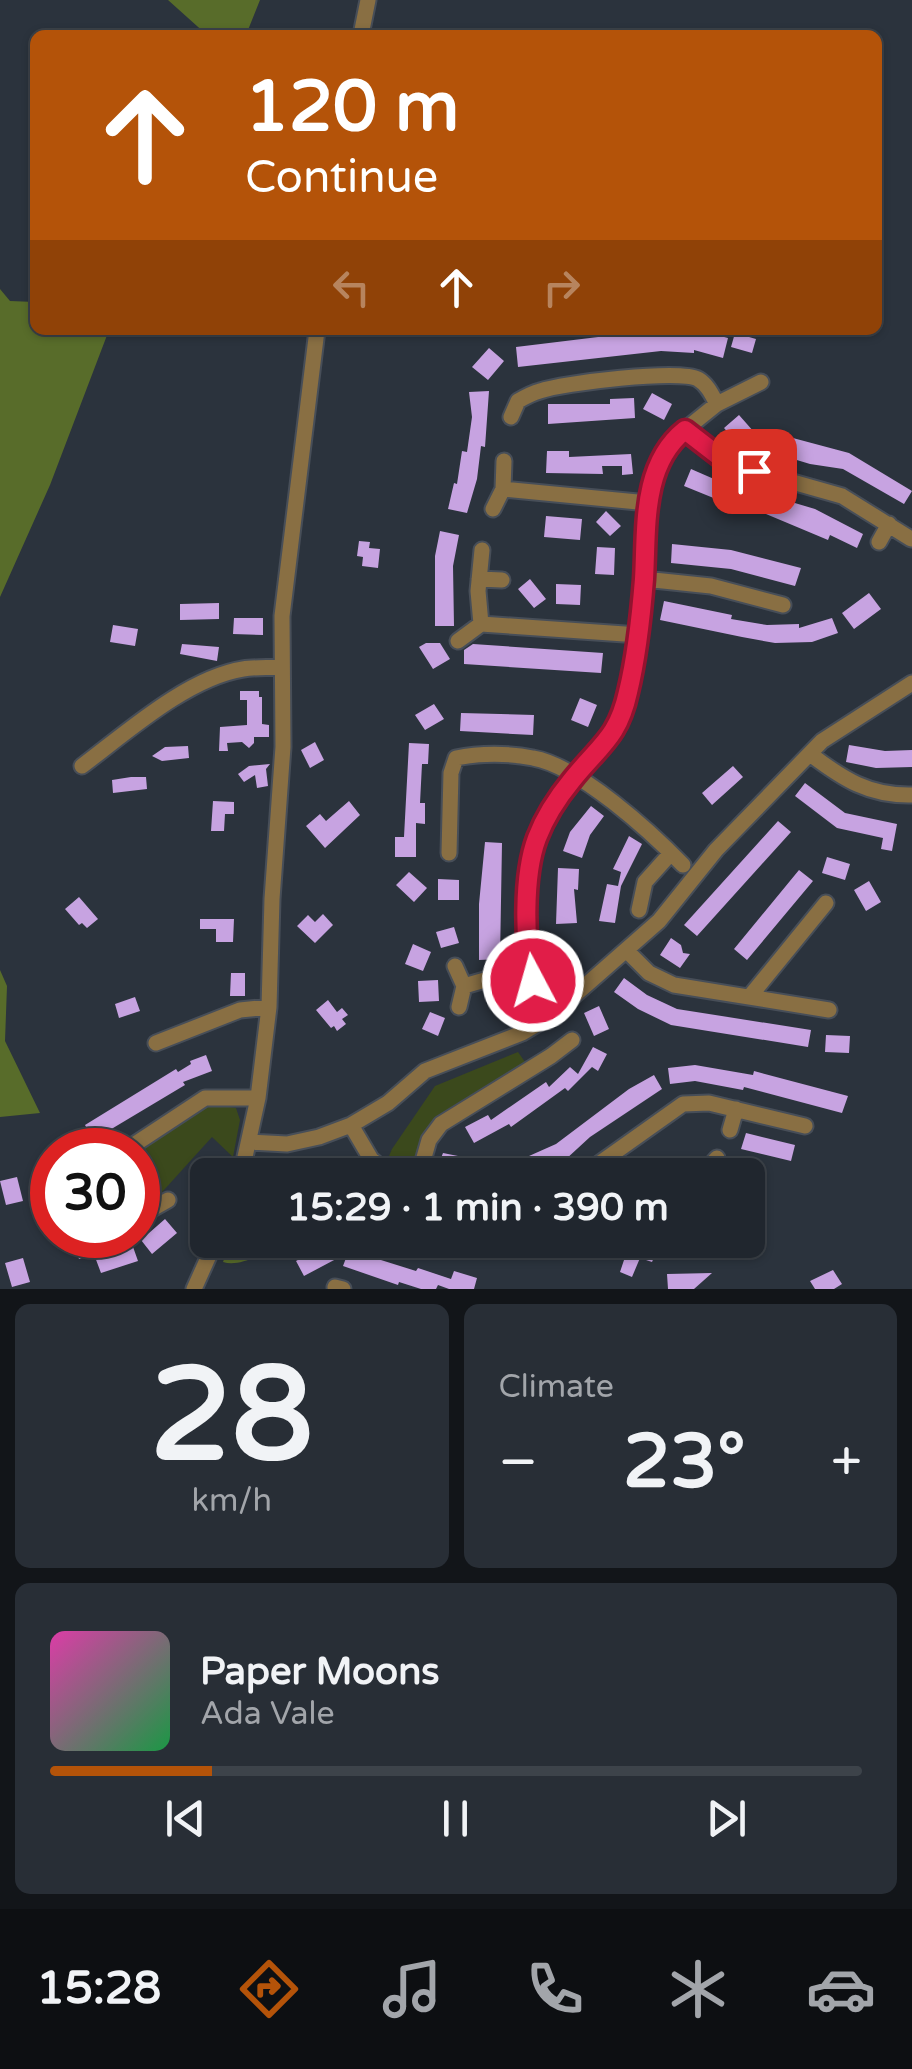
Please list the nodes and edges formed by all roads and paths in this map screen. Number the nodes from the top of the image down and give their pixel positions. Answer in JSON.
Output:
{"nodes":[{"id":1,"x":368,"y":0,"type":"edge"},
{"id":2,"x":361,"y":30,"type":"edge"},
{"id":3,"x":315,"y":335,"type":"edge"},
{"id":4,"x":761,"y":382,"type":"dead end"},
{"id":5,"x":718,"y":404,"type":"junction"},
{"id":6,"x":510,"y":417,"type":"dead end"},
{"id":7,"x":685,"y":430,"type":"junction"},
{"id":8,"x":504,"y":461,"type":"dead end"},
{"id":9,"x":503,"y":488,"type":"junction"},
{"id":10,"x":648,"y":503,"type":"junction"},
{"id":11,"x":493,"y":509,"type":"dead end"},
{"id":12,"x":889,"y":524,"type":"junction"},
{"id":13,"x":910,"y":539,"type":"edge"},
{"id":14,"x":878,"y":542,"type":"dead end"},
{"id":15,"x":482,"y":550,"type":"dead end"},
{"id":16,"x":479,"y":579,"type":"junction"},
{"id":17,"x":644,"y":579,"type":"junction"},
{"id":18,"x":502,"y":580,"type":"dead end"},
{"id":19,"x":782,"y":605,"type":"dead end"},
{"id":20,"x":481,"y":624,"type":"junction"},
{"id":21,"x":639,"y":635,"type":"junction"},
{"id":22,"x":458,"y":641,"type":"dead end"},
{"id":23,"x":282,"y":667,"type":"junction"},
{"id":24,"x":912,"y":683,"type":"edge"},
{"id":25,"x":810,"y":754,"type":"junction"},
{"id":26,"x":82,"y":766,"type":"dead end"},
{"id":27,"x":575,"y":776,"type":"junction"},
{"id":28,"x":912,"y":795,"type":"edge"},
{"id":29,"x":449,"y":853,"type":"dead end"},
{"id":30,"x":645,"y":882,"type":"junction"},
{"id":31,"x":663,"y":892,"type":"dead end"},
{"id":32,"x":826,"y":903,"type":"dead end"},
{"id":33,"x":638,"y":910,"type":"dead end"},
{"id":34,"x":627,"y":951,"type":"junction"},
{"id":35,"x":454,"y":966,"type":"dead end"},
{"id":36,"x":530,"y":967,"type":"junction"},
{"id":37,"x":464,"y":986,"type":"junction"},
{"id":38,"x":751,"y":995,"type":"junction"},
{"id":39,"x":269,"y":1007,"type":"junction"},
{"id":40,"x":459,"y":1008,"type":"dead end"},
{"id":41,"x":830,"y":1010,"type":"dead end"},
{"id":42,"x":552,"y":1014,"type":"junction"},
{"id":43,"x":572,"y":1040,"type":"dead end"},
{"id":44,"x":156,"y":1043,"type":"dead end"},
{"id":45,"x":258,"y":1098,"type":"junction"},
{"id":46,"x":736,"y":1109,"type":"junction"},
{"id":47,"x":350,"y":1125,"type":"junction"},
{"id":48,"x":804,"y":1126,"type":"dead end"},
{"id":49,"x":159,"y":1128,"type":"edge"},
{"id":50,"x":730,"y":1130,"type":"dead end"},
{"id":51,"x":251,"y":1142,"type":"junction"},
{"id":52,"x":247,"y":1158,"type":"edge"},
{"id":53,"x":371,"y":1158,"type":"edge"},
{"id":54,"x":423,"y":1158,"type":"edge"},
{"id":55,"x":607,"y":1158,"type":"edge"},
{"id":56,"x":168,"y":1200,"type":"dead end"},
{"id":57,"x":160,"y":1203,"type":"edge"},
{"id":58,"x":208,"y":1258,"type":"edge"},
{"id":59,"x":194,"y":1289,"type":"edge"}],
"edges":[{"from":1,"to":2,"type":"street"},
{"from":3,"to":23,"type":"street"},
{"from":4,"to":5,"type":"street"},
{"from":5,"to":6,"type":"street"},
{"from":5,"to":7,"type":"street"},
{"from":7,"to":10,"type":"street"},
{"from":7,"to":12,"type":"street"},
{"from":8,"to":9,"type":"street"},
{"from":9,"to":10,"type":"street"},
{"from":9,"to":11,"type":"street"},
{"from":10,"to":17,"type":"street"},
{"from":12,"to":13,"type":"street"},
{"from":12,"to":14,"type":"street"},
{"from":15,"to":16,"type":"street"},
{"from":16,"to":18,"type":"street"},
{"from":16,"to":20,"type":"street"},
{"from":17,"to":19,"type":"street"},
{"from":17,"to":21,"type":"street"},
{"from":20,"to":21,"type":"street"},
{"from":20,"to":22,"type":"street"},
{"from":21,"to":27,"type":"street"},
{"from":23,"to":26,"type":"street"},
{"from":23,"to":39,"type":"street"},
{"from":24,"to":25,"type":"street"},
{"from":25,"to":28,"type":"street"},
{"from":25,"to":34,"type":"street"},
{"from":27,"to":29,"type":"street"},
{"from":27,"to":30,"type":"street"},
{"from":27,"to":36,"type":"street"},
{"from":30,"to":31,"type":"street"},
{"from":30,"to":33,"type":"street"},
{"from":32,"to":38,"type":"street"},
{"from":34,"to":38,"type":"street"},
{"from":34,"to":42,"type":"street"},
{"from":35,"to":37,"type":"street"},
{"from":36,"to":37,"type":"street"},
{"from":36,"to":42,"type":"street"},
{"from":37,"to":40,"type":"street"},
{"from":38,"to":41,"type":"street"},
{"from":39,"to":44,"type":"street"},
{"from":39,"to":45,"type":"street"},
{"from":42,"to":47,"type":"street"},
{"from":43,"to":54,"type":"street"},
{"from":45,"to":49,"type":"street"},
{"from":45,"to":51,"type":"street"},
{"from":46,"to":48,"type":"street"},
{"from":46,"to":50,"type":"street"},
{"from":46,"to":55,"type":"street"},
{"from":47,"to":51,"type":"street"},
{"from":47,"to":53,"type":"street"},
{"from":51,"to":52,"type":"street"},
{"from":56,"to":57,"type":"street"},
{"from":58,"to":59,"type":"street"}]}
